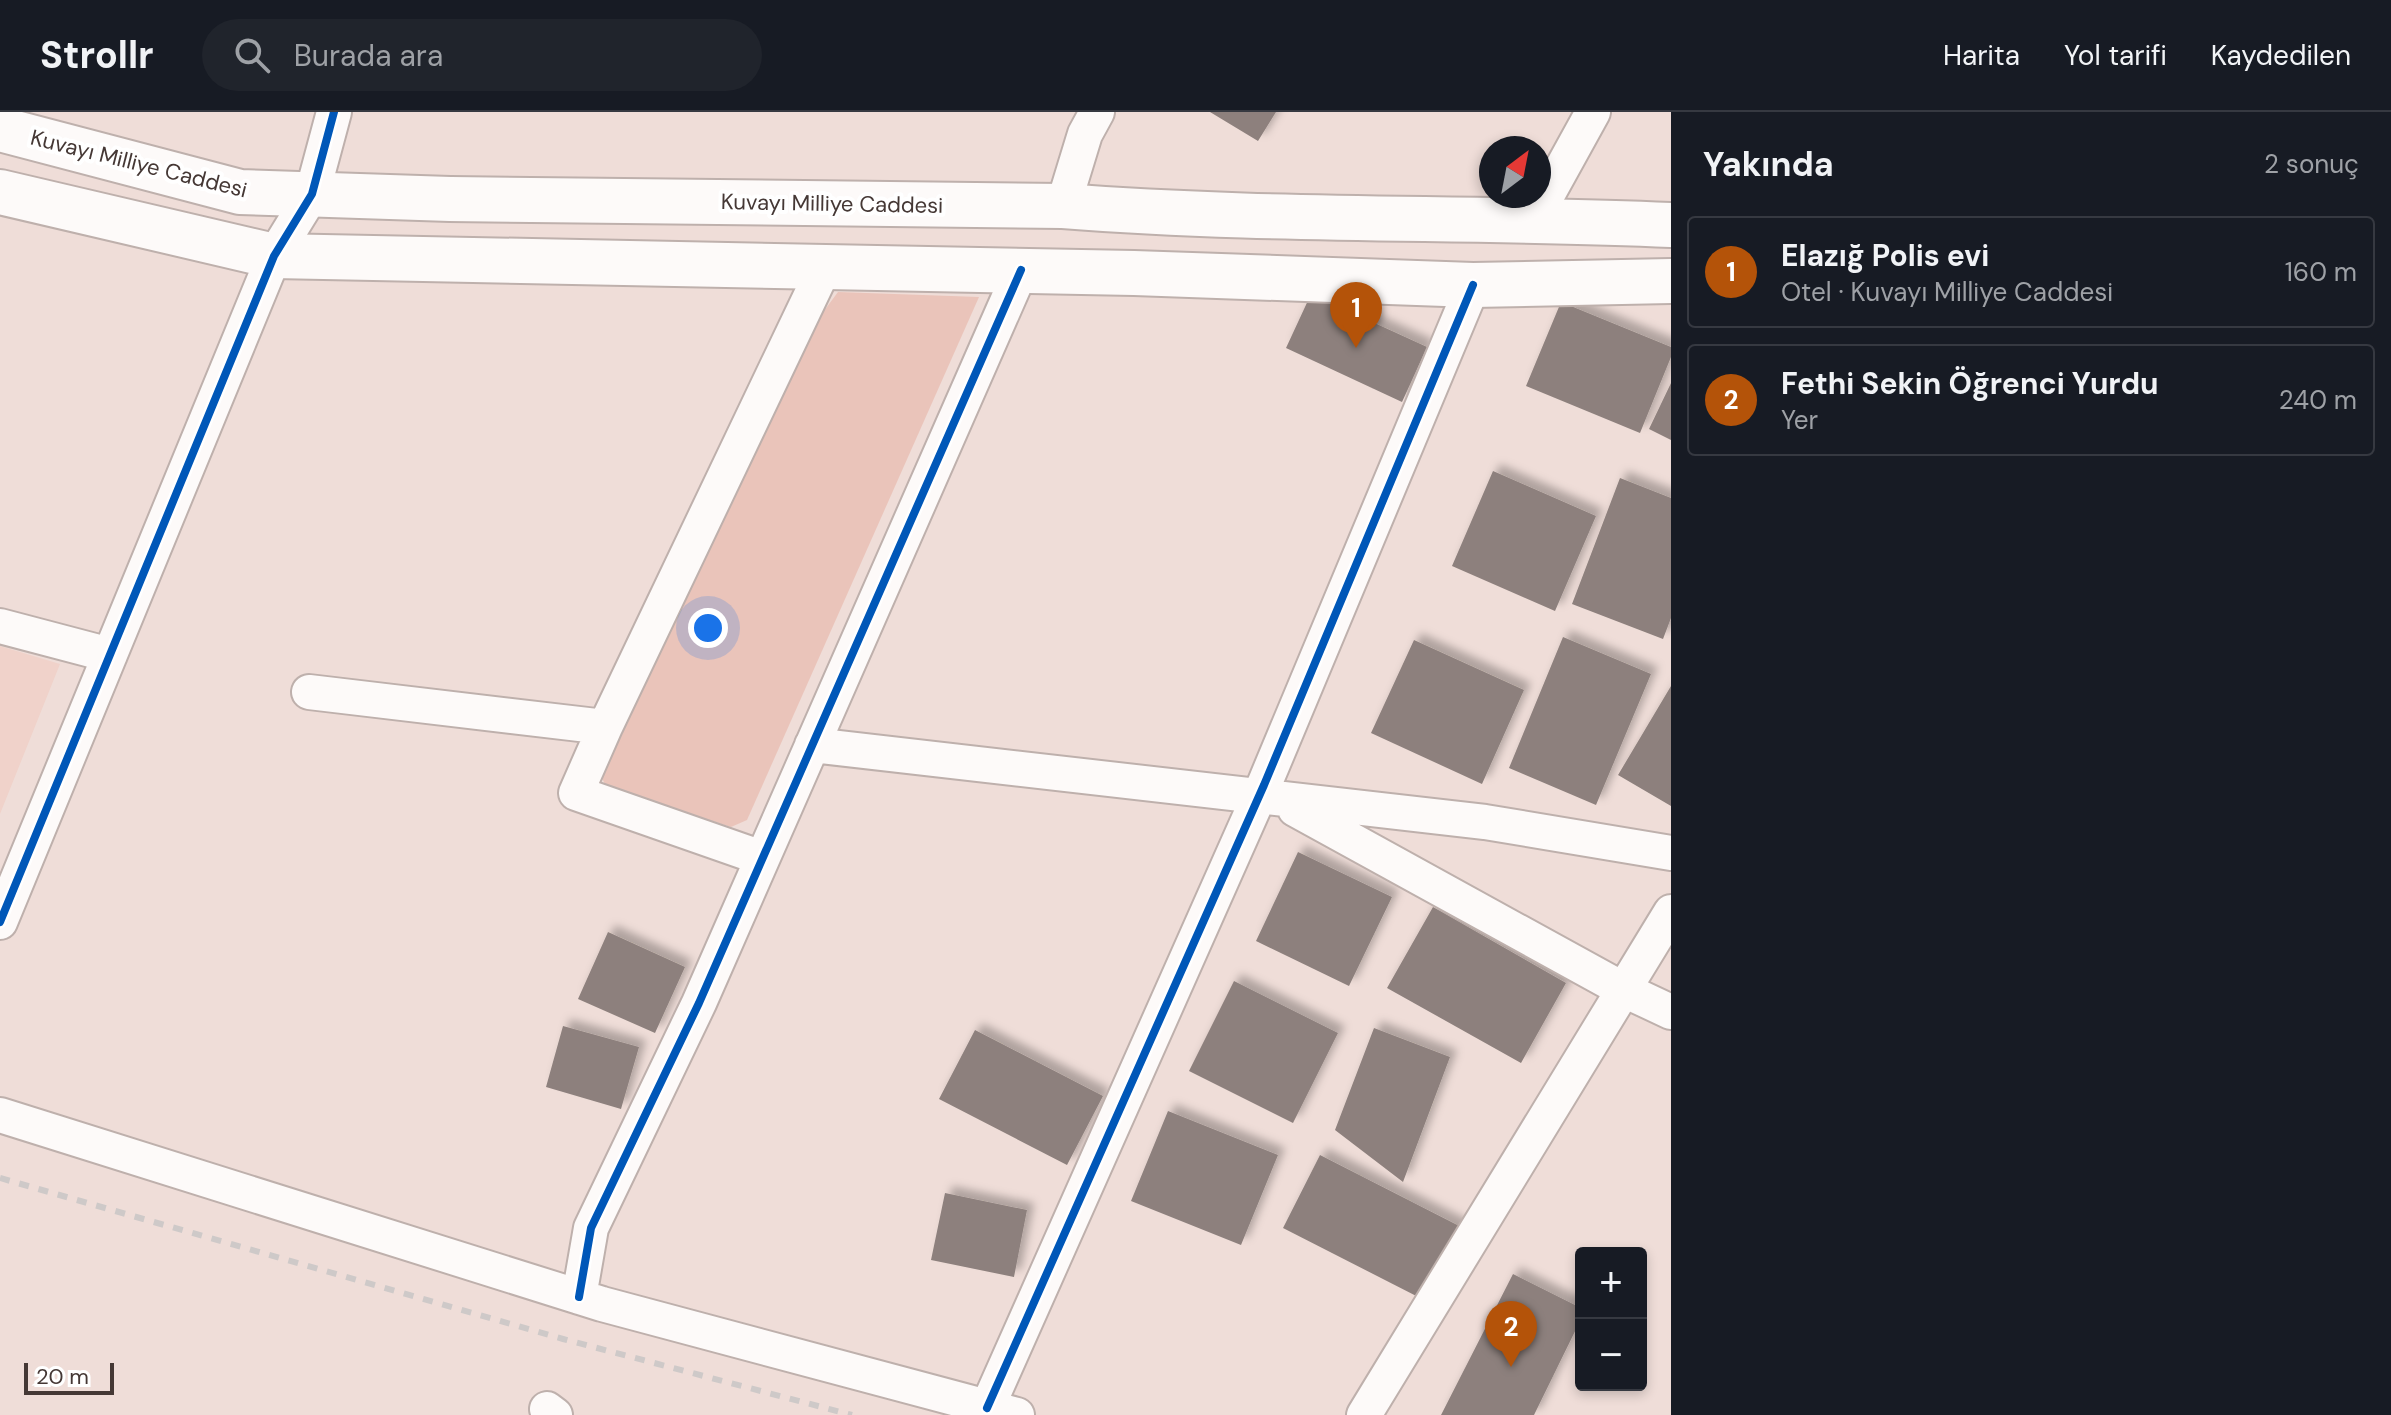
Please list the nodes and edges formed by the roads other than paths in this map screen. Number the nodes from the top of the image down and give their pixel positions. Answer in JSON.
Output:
{"nodes":[{"id":1,"x":334,"y":112,"type":"edge"},
{"id":2,"x":1097,"y":112,"type":"edge"},
{"id":3,"x":1593,"y":112,"type":"edge"},
{"id":4,"x":0,"y":129,"type":"edge"},
{"id":5,"x":0,"y":192,"type":"edge"},
{"id":6,"x":312,"y":194,"type":"junction"},
{"id":7,"x":1063,"y":206,"type":"junction"},
{"id":8,"x":1534,"y":219,"type":"junction"},
{"id":9,"x":1671,"y":225,"type":"edge"},
{"id":10,"x":274,"y":256,"type":"junction"},
{"id":11,"x":825,"y":266,"type":"junction"},
{"id":12,"x":1021,"y":270,"type":"junction"},
{"id":13,"x":1671,"y":281,"type":"edge"},
{"id":14,"x":1473,"y":285,"type":"junction"},
{"id":15,"x":0,"y":626,"type":"edge"},
{"id":16,"x":110,"y":655,"type":"junction"},
{"id":17,"x":309,"y":692,"type":"dead end"},
{"id":18,"x":605,"y":727,"type":"junction"},
{"id":19,"x":812,"y":745,"type":"junction"},
{"id":20,"x":1269,"y":799,"type":"junction"},
{"id":21,"x":1671,"y":853,"type":"edge"},
{"id":22,"x":762,"y":858,"type":"junction"},
{"id":23,"x":1671,"y":912,"type":"edge"},
{"id":24,"x":0,"y":922,"type":"edge"},
{"id":25,"x":1624,"y":990,"type":"junction"},
{"id":26,"x":1671,"y":1012,"type":"edge"},
{"id":27,"x":0,"y":1115,"type":"edge"},
{"id":28,"x":579,"y":1297,"type":"junction"},
{"id":29,"x":1002,"y":1411,"type":"edge"},
{"id":30,"x":1364,"y":1415,"type":"edge"}],
"edges":[{"from":1,"to":6,"type":"street"},
{"from":2,"to":7,"type":"street"},
{"from":3,"to":8,"type":"street"},
{"from":4,"to":6,"type":"main road","name":"Kuvayı Milliye Caddesi"},
{"from":5,"to":10,"type":"main road"},
{"from":6,"to":7,"type":"main road","name":"Kuvayı Milliye Caddesi"},
{"from":6,"to":10,"type":"street"},
{"from":7,"to":8,"type":"main road","name":"Kuvayı Milliye Caddesi"},
{"from":8,"to":9,"type":"main road","name":"Kuvayı Milliye Caddesi"},
{"from":10,"to":11,"type":"main road"},
{"from":10,"to":16,"type":"street"},
{"from":11,"to":12,"type":"main road"},
{"from":11,"to":18,"type":"street"},
{"from":12,"to":14,"type":"main road"},
{"from":12,"to":19,"type":"street"},
{"from":13,"to":14,"type":"main road"},
{"from":14,"to":20,"type":"street"},
{"from":15,"to":16,"type":"street"},
{"from":16,"to":24,"type":"street"},
{"from":17,"to":18,"type":"street"},
{"from":18,"to":22,"type":"street"},
{"from":19,"to":20,"type":"street"},
{"from":19,"to":22,"type":"street"},
{"from":20,"to":21,"type":"street"},
{"from":20,"to":25,"type":"street"},
{"from":20,"to":29,"type":"street"},
{"from":22,"to":28,"type":"street"},
{"from":23,"to":25,"type":"street"},
{"from":25,"to":26,"type":"street"},
{"from":25,"to":30,"type":"street"},
{"from":27,"to":28,"type":"street"},
{"from":28,"to":29,"type":"street"}]}
